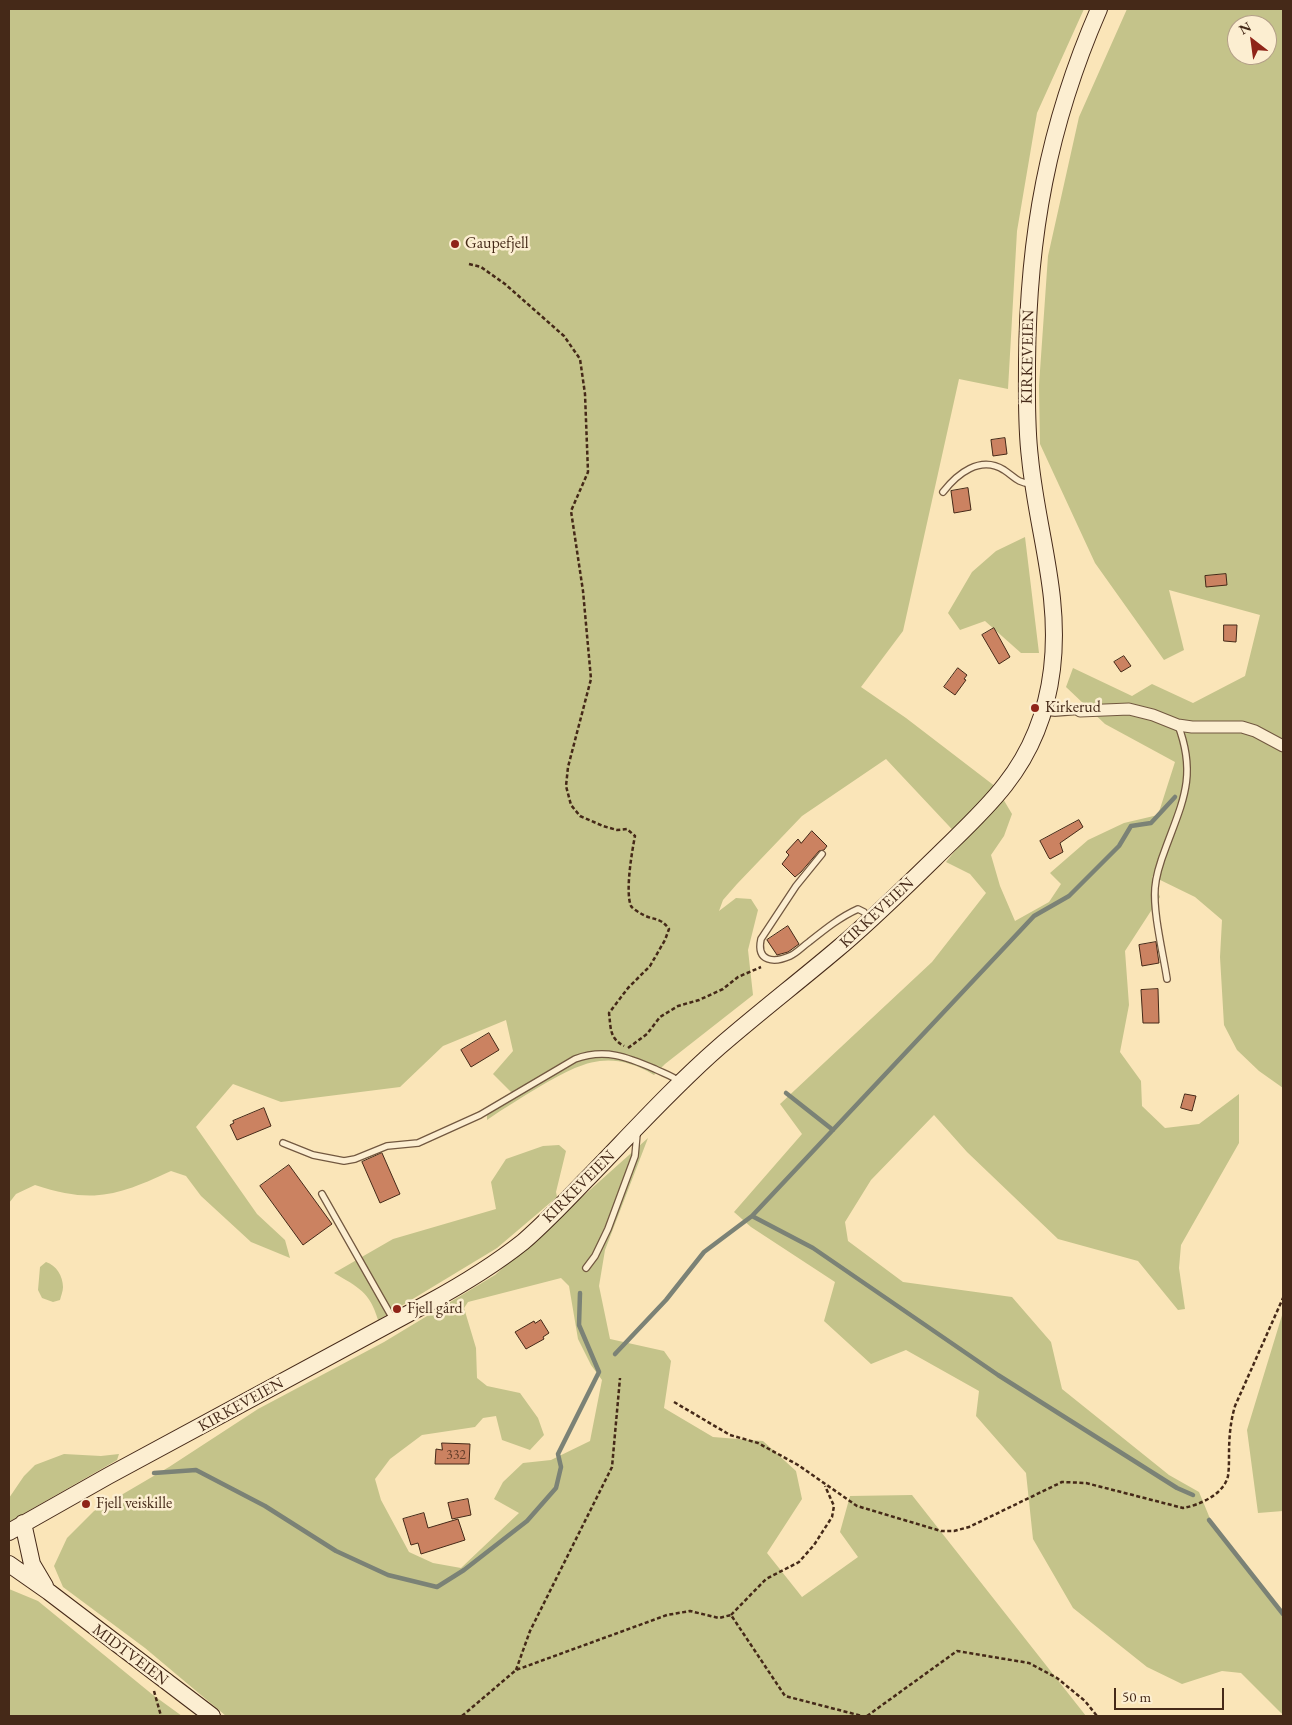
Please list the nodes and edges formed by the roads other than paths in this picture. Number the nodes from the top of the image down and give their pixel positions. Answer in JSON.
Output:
{"nodes":[{"id":1,"x":1099,"y":9,"type":"edge"},
{"id":2,"x":1034,"y":485,"type":"junction"},
{"id":3,"x":943,"y":492,"type":"dead end"},
{"id":4,"x":1080,"y":711,"type":"joint"},
{"id":5,"x":1043,"y":712,"type":"junction"},
{"id":6,"x":1178,"y":725,"type":"junction"},
{"id":7,"x":1283,"y":746,"type":"edge"},
{"id":8,"x":822,"y":854,"type":"dead end"},
{"id":9,"x":871,"y":920,"type":"junction"},
{"id":10,"x":1167,"y":979,"type":"dead end"},
{"id":11,"x":681,"y":1083,"type":"junction"},
{"id":12,"x":637,"y":1128,"type":"junction"},
{"id":13,"x":283,"y":1143,"type":"dead end"},
{"id":14,"x":322,"y":1194,"type":"dead end"},
{"id":15,"x":586,"y":1268,"type":"dead end"},
{"id":16,"x":394,"y":1321,"type":"junction"},
{"id":17,"x":23,"y":1523,"type":"junction"},
{"id":18,"x":9,"y":1532,"type":"edge"},
{"id":19,"x":9,"y":1564,"type":"edge"},
{"id":20,"x":49,"y":1592,"type":"junction"},
{"id":21,"x":212,"y":1716,"type":"edge"}],
"edges":[{"from":1,"to":2,"type":"main road","name":"KIRKEVEIEN"},
{"from":2,"to":3,"type":"lane"},
{"from":2,"to":5,"type":"main road","name":"KIRKEVEIEN"},
{"from":4,"to":5,"type":"lane"},
{"from":4,"to":6,"type":"street"},
{"from":5,"to":9,"type":"main road","name":"KIRKEVEIEN"},
{"from":6,"to":7,"type":"street"},
{"from":6,"to":10,"type":"lane"},
{"from":8,"to":9,"type":"lane"},
{"from":9,"to":11,"type":"main road","name":"KIRKEVEIEN"},
{"from":11,"to":12,"type":"main road","name":"KIRKEVEIEN"},
{"from":11,"to":13,"type":"lane"},
{"from":12,"to":15,"type":"lane"},
{"from":12,"to":16,"type":"main road","name":"KIRKEVEIEN"},
{"from":14,"to":16,"type":"lane"},
{"from":16,"to":17,"type":"main road","name":"KIRKEVEIEN"},
{"from":17,"to":18,"type":"main road","name":"KIRKEVEIEN"},
{"from":17,"to":20,"type":"main road","name":"MIDTVEIEN"},
{"from":19,"to":20,"type":"main road","name":"MIDTVEIEN"},
{"from":20,"to":21,"type":"main road","name":"MIDTVEIEN"}]}
